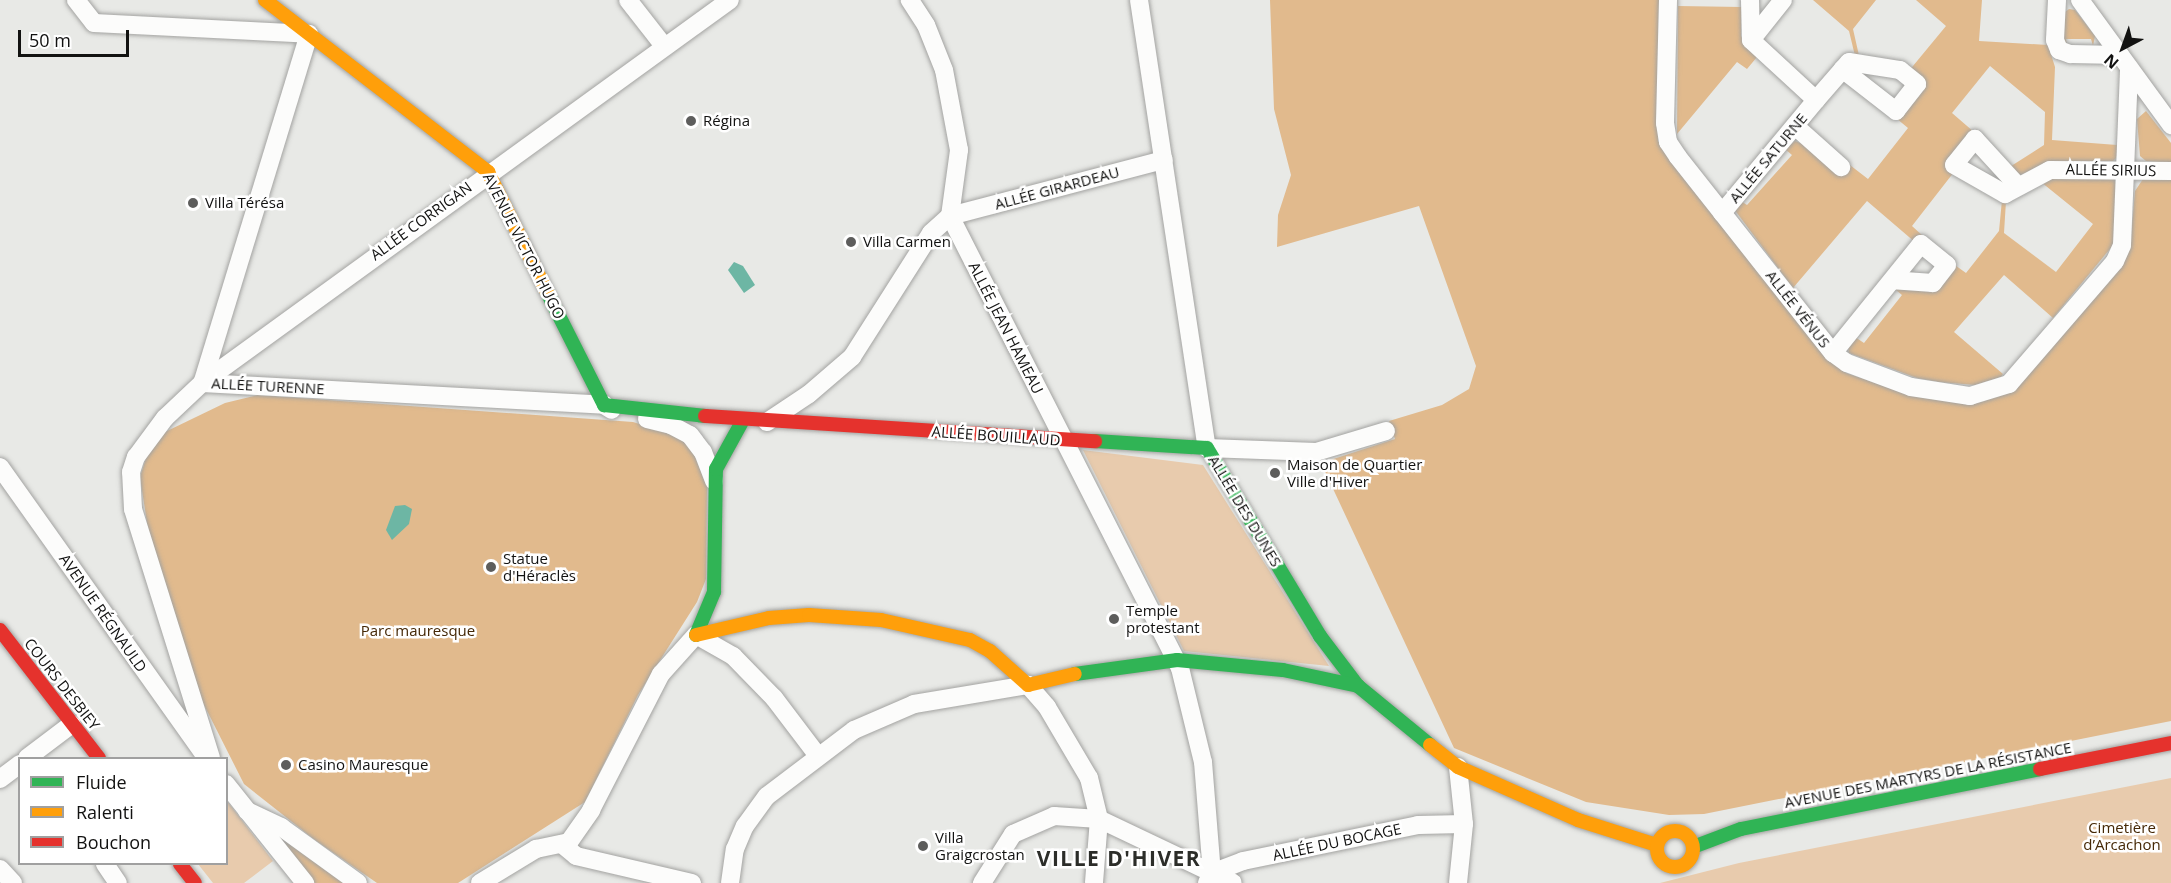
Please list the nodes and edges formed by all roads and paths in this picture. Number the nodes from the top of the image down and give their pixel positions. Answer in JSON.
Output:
{"nodes":[{"id":1,"x":76,"y":0,"type":"edge"},
{"id":2,"x":265,"y":0,"type":"edge"},
{"id":3,"x":628,"y":0,"type":"edge"},
{"id":4,"x":730,"y":0,"type":"edge"},
{"id":5,"x":910,"y":0,"type":"edge"},
{"id":6,"x":1138,"y":0,"type":"edge"},
{"id":7,"x":1668,"y":0,"type":"edge"},
{"id":8,"x":1750,"y":0,"type":"edge"},
{"id":9,"x":1783,"y":0,"type":"edge"},
{"id":10,"x":2057,"y":0,"type":"edge"},
{"id":11,"x":2080,"y":0,"type":"edge"},
{"id":12,"x":309,"y":34,"type":"junction"},
{"id":13,"x":1751,"y":40,"type":"junction"},
{"id":14,"x":664,"y":46,"type":"junction"},
{"id":15,"x":2124,"y":61,"type":"junction"},
{"id":16,"x":1842,"y":69,"type":"dead end"},
{"id":17,"x":1816,"y":100,"type":"junction"},
{"id":18,"x":2171,"y":125,"type":"edge"},
{"id":19,"x":1795,"y":126,"type":"junction"},
{"id":20,"x":1164,"y":160,"type":"junction"},
{"id":21,"x":1841,"y":166,"type":"dead end"},
{"id":22,"x":2126,"y":170,"type":"junction"},
{"id":23,"x":2171,"y":171,"type":"edge"},
{"id":24,"x":488,"y":172,"type":"junction"},
{"id":25,"x":2018,"y":186,"type":"dead end"},
{"id":26,"x":1722,"y":213,"type":"junction"},
{"id":27,"x":950,"y":216,"type":"junction"},
{"id":28,"x":1894,"y":280,"type":"dead end"},
{"id":29,"x":1833,"y":353,"type":"junction"},
{"id":30,"x":202,"y":382,"type":"junction"},
{"id":31,"x":604,"y":405,"type":"junction"},
{"id":32,"x":705,"y":416,"type":"junction"},
{"id":33,"x":744,"y":420,"type":"junction"},
{"id":34,"x":767,"y":422,"type":"junction"},
{"id":35,"x":1386,"y":431,"type":"dead end"},
{"id":36,"x":690,"y":435,"type":"junction"},
{"id":37,"x":1062,"y":441,"type":"junction"},
{"id":38,"x":1207,"y":447,"type":"junction"},
{"id":39,"x":0,"y":467,"type":"edge"},
{"id":40,"x":716,"y":486,"type":"junction"},
{"id":41,"x":0,"y":630,"type":"edge"},
{"id":42,"x":696,"y":635,"type":"junction"},
{"id":43,"x":1177,"y":660,"type":"junction"},
{"id":44,"x":1028,"y":685,"type":"junction"},
{"id":45,"x":1358,"y":686,"type":"junction"},
{"id":46,"x":72,"y":724,"type":"junction"},
{"id":47,"x":2171,"y":743,"type":"edge"},
{"id":48,"x":818,"y":756,"type":"junction"},
{"id":49,"x":29,"y":757,"type":"edge"},
{"id":50,"x":97,"y":757,"type":"edge"},
{"id":51,"x":208,"y":757,"type":"edge"},
{"id":52,"x":208,"y":757,"type":"edge"},
{"id":53,"x":18,"y":765,"type":"edge"},
{"id":54,"x":1458,"y":767,"type":"junction"},
{"id":55,"x":0,"y":779,"type":"edge"},
{"id":56,"x":228,"y":787,"type":"edge"},
{"id":57,"x":247,"y":811,"type":"junction"},
{"id":58,"x":1099,"y":819,"type":"junction"},
{"id":59,"x":1464,"y":824,"type":"junction"},
{"id":60,"x":563,"y":845,"type":"junction"},
{"id":61,"x":1657,"y":845,"type":"junction"},
{"id":62,"x":1693,"y":847,"type":"junction"},
{"id":63,"x":106,"y":865,"type":"edge"},
{"id":64,"x":181,"y":865,"type":"edge"},
{"id":65,"x":0,"y":869,"type":"edge"},
{"id":66,"x":1210,"y":878,"type":"edge"},
{"id":67,"x":13,"y":883,"type":"edge"},
{"id":68,"x":118,"y":883,"type":"edge"},
{"id":69,"x":195,"y":883,"type":"edge"},
{"id":70,"x":305,"y":883,"type":"edge"},
{"id":71,"x":357,"y":883,"type":"edge"},
{"id":72,"x":480,"y":883,"type":"edge"},
{"id":73,"x":692,"y":883,"type":"edge"},
{"id":74,"x":730,"y":883,"type":"edge"},
{"id":75,"x":982,"y":883,"type":"edge"},
{"id":76,"x":1094,"y":883,"type":"edge"},
{"id":77,"x":1233,"y":883,"type":"edge"},
{"id":78,"x":1458,"y":883,"type":"edge"}],
"edges":[{"from":1,"to":12,"type":"street"},
{"from":2,"to":12,"type":"street","name":"AVENUE VICTOR HUGO"},
{"from":3,"to":14,"type":"street"},
{"from":4,"to":14,"type":"street","name":"ALLÉE CORRIGAN"},
{"from":5,"to":27,"type":"street"},
{"from":6,"to":20,"type":"street","name":"ALLÉE DES DUNES"},
{"from":7,"to":26,"type":"street","name":"ALLÉE VÉNUS"},
{"from":8,"to":13,"type":"street"},
{"from":9,"to":13,"type":"street"},
{"from":10,"to":15,"type":"street"},
{"from":11,"to":15,"type":"street"},
{"from":12,"to":24,"type":"street","name":"AVENUE VICTOR HUGO"},
{"from":12,"to":30,"type":"street"},
{"from":13,"to":17,"type":"street","name":"ALLÉE SATURNE"},
{"from":14,"to":24,"type":"street","name":"ALLÉE CORRIGAN"},
{"from":15,"to":18,"type":"street"},
{"from":15,"to":22,"type":"street","name":"ALLÉE VÉNUS"},
{"from":16,"to":17,"type":"street"},
{"from":17,"to":19,"type":"street","name":"ALLÉE SATURNE"},
{"from":19,"to":21,"type":"street"},
{"from":19,"to":26,"type":"street","name":"ALLÉE SATURNE"},
{"from":20,"to":27,"type":"street","name":"ALLÉE GIRARDEAU"},
{"from":20,"to":38,"type":"street","name":"ALLÉE DES DUNES"},
{"from":22,"to":23,"type":"street","name":"ALLÉE SIRIUS"},
{"from":22,"to":25,"type":"street","name":"ALLÉE SIRIUS"},
{"from":22,"to":29,"type":"street","name":"ALLÉE VÉNUS"},
{"from":24,"to":30,"type":"street","name":"ALLÉE CORRIGAN"},
{"from":24,"to":31,"type":"street","name":"AVENUE VICTOR HUGO"},
{"from":26,"to":29,"type":"street","name":"ALLÉE VÉNUS"},
{"from":27,"to":34,"type":"street"},
{"from":27,"to":37,"type":"street","name":"ALLÉE JEAN HAMEAU"},
{"from":28,"to":29,"type":"street"},
{"from":30,"to":31,"type":"street","name":"ALLÉE TURENNE"},
{"from":30,"to":51,"type":"street","name":"ALLÉE TURENNE"},
{"from":31,"to":32,"type":"street","name":"ALLÉE BOUILLAUD"},
{"from":31,"to":36,"type":"street"},
{"from":32,"to":33,"type":"street","name":"ALLÉE BOUILLAUD"},
{"from":32,"to":36,"type":"street"},
{"from":33,"to":34,"type":"street","name":"ALLÉE BOUILLAUD"},
{"from":33,"to":40,"type":"street"},
{"from":34,"to":37,"type":"street","name":"ALLÉE BOUILLAUD"},
{"from":35,"to":38,"type":"street","name":"ALLÉE BOUILLAUD"},
{"from":36,"to":40,"type":"street"},
{"from":37,"to":38,"type":"street","name":"ALLÉE BOUILLAUD"},
{"from":37,"to":43,"type":"street","name":"ALLÉE JEAN HAMEAU"},
{"from":38,"to":45,"type":"street","name":"ALLÉE DES DUNES"},
{"from":39,"to":52,"type":"street","name":"AVENUE RÉGNAULD"},
{"from":40,"to":42,"type":"street"},
{"from":41,"to":46,"type":"street","name":"COURS DESBIEY"},
{"from":42,"to":44,"type":"street"},
{"from":42,"to":48,"type":"street"},
{"from":42,"to":60,"type":"street"},
{"from":43,"to":44,"type":"street"},
{"from":43,"to":45,"type":"street"},
{"from":43,"to":66,"type":"street","name":"ALLÉE JEAN HAMEAU"},
{"from":44,"to":48,"type":"street"},
{"from":44,"to":58,"type":"street"},
{"from":45,"to":54,"type":"street","name":"ALLÉE DES DUNES"},
{"from":46,"to":49,"type":"street"},
{"from":46,"to":50,"type":"street","name":"COURS DESBIEY"},
{"from":47,"to":62,"type":"street","name":"AVENUE DES MARTYRS DE LA RÉSISTANCE"},
{"from":48,"to":74,"type":"street"},
{"from":53,"to":55,"type":"street"},
{"from":54,"to":59,"type":"street"},
{"from":54,"to":61,"type":"street"},
{"from":56,"to":57,"type":"street"},
{"from":57,"to":70,"type":"street"},
{"from":57,"to":71,"type":"street"},
{"from":58,"to":66,"type":"street"},
{"from":58,"to":75,"type":"street"},
{"from":58,"to":76,"type":"street"},
{"from":59,"to":66,"type":"street","name":"ALLÉE DU BOCAGE"},
{"from":59,"to":78,"type":"street"},
{"from":60,"to":72,"type":"street"},
{"from":60,"to":73,"type":"street"},
{"from":61,"to":62,"type":"street"},
{"from":61,"to":62,"type":"street"},
{"from":63,"to":68,"type":"street"},
{"from":64,"to":69,"type":"street"},
{"from":65,"to":67,"type":"street"},
{"from":66,"to":77,"type":"street"}]}
